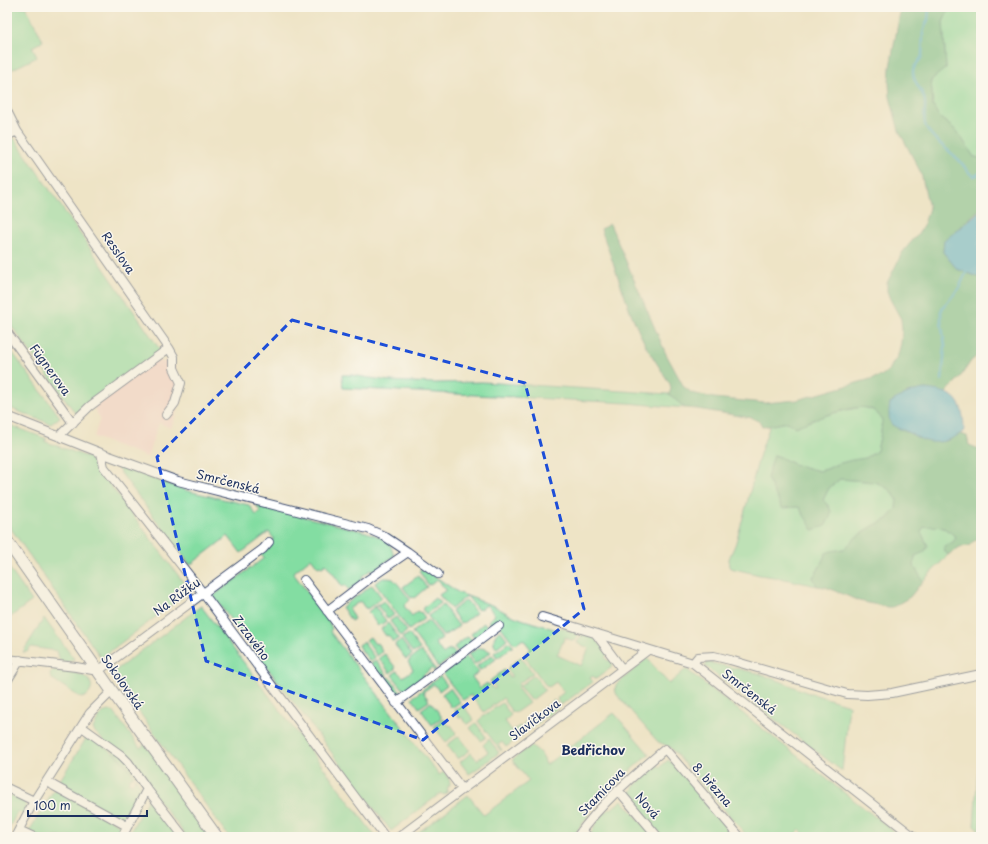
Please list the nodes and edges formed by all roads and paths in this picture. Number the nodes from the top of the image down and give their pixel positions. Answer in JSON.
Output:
{"nodes":[{"id":1,"x":7,"y":111,"type":"edge"},
{"id":2,"x":17,"y":131,"type":"junction"},
{"id":3,"x":7,"y":136,"type":"edge"},
{"id":4,"x":7,"y":332,"type":"edge"},
{"id":5,"x":169,"y":348,"type":"junction"},
{"id":6,"x":166,"y":415,"type":"dead end"},
{"id":7,"x":7,"y":416,"type":"edge"},
{"id":8,"x":73,"y":423,"type":"junction"},
{"id":9,"x":59,"y":436,"type":"junction"},
{"id":10,"x":101,"y":453,"type":"junction"},
{"id":11,"x":7,"y":541,"type":"edge"},
{"id":12,"x":269,"y":542,"type":"dead end"},
{"id":13,"x":408,"y":552,"type":"junction"},
{"id":14,"x":438,"y":574,"type":"dead end"},
{"id":15,"x":304,"y":580,"type":"dead end"},
{"id":16,"x":203,"y":593,"type":"junction"},
{"id":17,"x":328,"y":611,"type":"junction"},
{"id":18,"x":542,"y":618,"type":"dead end"},
{"id":19,"x":499,"y":626,"type":"dead end"},
{"id":20,"x":596,"y":634,"type":"junction"},
{"id":21,"x":648,"y":650,"type":"junction"},
{"id":22,"x":7,"y":659,"type":"edge"},
{"id":23,"x":20,"y":660,"type":"junction"},
{"id":24,"x":692,"y":663,"type":"junction"},
{"id":25,"x":622,"y":669,"type":"junction"},
{"id":26,"x":98,"y":671,"type":"junction"},
{"id":27,"x":981,"y":674,"type":"edge"},
{"id":28,"x":7,"y":681,"type":"edge"},
{"id":29,"x":112,"y":691,"type":"junction"},
{"id":30,"x":396,"y":703,"type":"junction"},
{"id":31,"x":82,"y":727,"type":"junction"},
{"id":32,"x":665,"y":749,"type":"joint"},
{"id":33,"x":47,"y":781,"type":"junction"},
{"id":34,"x":7,"y":788,"type":"edge"},
{"id":35,"x":147,"y":789,"type":"junction"},
{"id":36,"x":462,"y":789,"type":"junction"},
{"id":37,"x":618,"y":790,"type":"junction"},
{"id":38,"x":34,"y":801,"type":"junction"},
{"id":39,"x":127,"y":826,"type":"junction"},
{"id":40,"x":582,"y":830,"type":"junction"},
{"id":41,"x":17,"y":833,"type":"edge"},
{"id":42,"x":124,"y":836,"type":"edge"},
{"id":43,"x":34,"y":837,"type":"edge"},
{"id":44,"x":184,"y":837,"type":"edge"},
{"id":45,"x":217,"y":837,"type":"edge"},
{"id":46,"x":385,"y":837,"type":"edge"},
{"id":47,"x":399,"y":837,"type":"edge"},
{"id":48,"x":577,"y":837,"type":"edge"},
{"id":49,"x":588,"y":837,"type":"edge"},
{"id":50,"x":658,"y":837,"type":"edge"},
{"id":51,"x":740,"y":837,"type":"edge"},
{"id":52,"x":914,"y":837,"type":"edge"}],
"edges":[{"from":1,"to":2,"type":"street","name":"Resslova"},
{"from":2,"to":3,"type":"street"},
{"from":2,"to":5,"type":"street","name":"Resslova"},
{"from":4,"to":8,"type":"street","name":"Fügnerova"},
{"from":5,"to":6,"type":"street","name":"Resslova"},
{"from":5,"to":8,"type":"street"},
{"from":7,"to":9,"type":"street","name":"Smrčenská"},
{"from":8,"to":9,"type":"street"},
{"from":9,"to":10,"type":"street","name":"Smrčenská"},
{"from":10,"to":13,"type":"street","name":"Smrčenská"},
{"from":10,"to":16,"type":"street","name":"Zrzavého"},
{"from":11,"to":26,"type":"street","name":"Sokolovská"},
{"from":12,"to":16,"type":"street","name":"Na Růžku"},
{"from":13,"to":14,"type":"street","name":"Smrčenská"},
{"from":13,"to":17,"type":"street"},
{"from":15,"to":17,"type":"street"},
{"from":16,"to":26,"type":"street","name":"Na Růžku"},
{"from":16,"to":46,"type":"street","name":"Zrzavého"},
{"from":17,"to":30,"type":"street"},
{"from":18,"to":20,"type":"street","name":"Smrčenská"},
{"from":19,"to":30,"type":"street"},
{"from":20,"to":21,"type":"street","name":"Smrčenská"},
{"from":20,"to":25,"type":"street"},
{"from":21,"to":24,"type":"street","name":"Smrčenská"},
{"from":21,"to":25,"type":"street","name":"Slavíčkova"},
{"from":22,"to":23,"type":"street"},
{"from":23,"to":26,"type":"street"},
{"from":23,"to":28,"type":"street"},
{"from":24,"to":27,"type":"street"},
{"from":24,"to":52,"type":"street","name":"Smrčenská"},
{"from":25,"to":36,"type":"street","name":"Slavíčkova"},
{"from":26,"to":29,"type":"street","name":"Sokolovská"},
{"from":29,"to":31,"type":"street"},
{"from":29,"to":45,"type":"street","name":"Sokolovská"},
{"from":30,"to":36,"type":"street"},
{"from":31,"to":33,"type":"street"},
{"from":31,"to":35,"type":"street"},
{"from":32,"to":37,"type":"street","name":"Stamicova"},
{"from":32,"to":51,"type":"street","name":"8. března"},
{"from":33,"to":38,"type":"street"},
{"from":33,"to":39,"type":"street"},
{"from":34,"to":38,"type":"street"},
{"from":35,"to":39,"type":"street"},
{"from":35,"to":44,"type":"street"},
{"from":36,"to":47,"type":"street","name":"Slavíčkova"},
{"from":37,"to":40,"type":"street","name":"Stamicova"},
{"from":37,"to":50,"type":"street","name":"Nová"},
{"from":38,"to":41,"type":"street"},
{"from":39,"to":42,"type":"street"},
{"from":40,"to":48,"type":"street","name":"Stamicova"},
{"from":40,"to":49,"type":"street"},
{"from":41,"to":43,"type":"street"}]}
